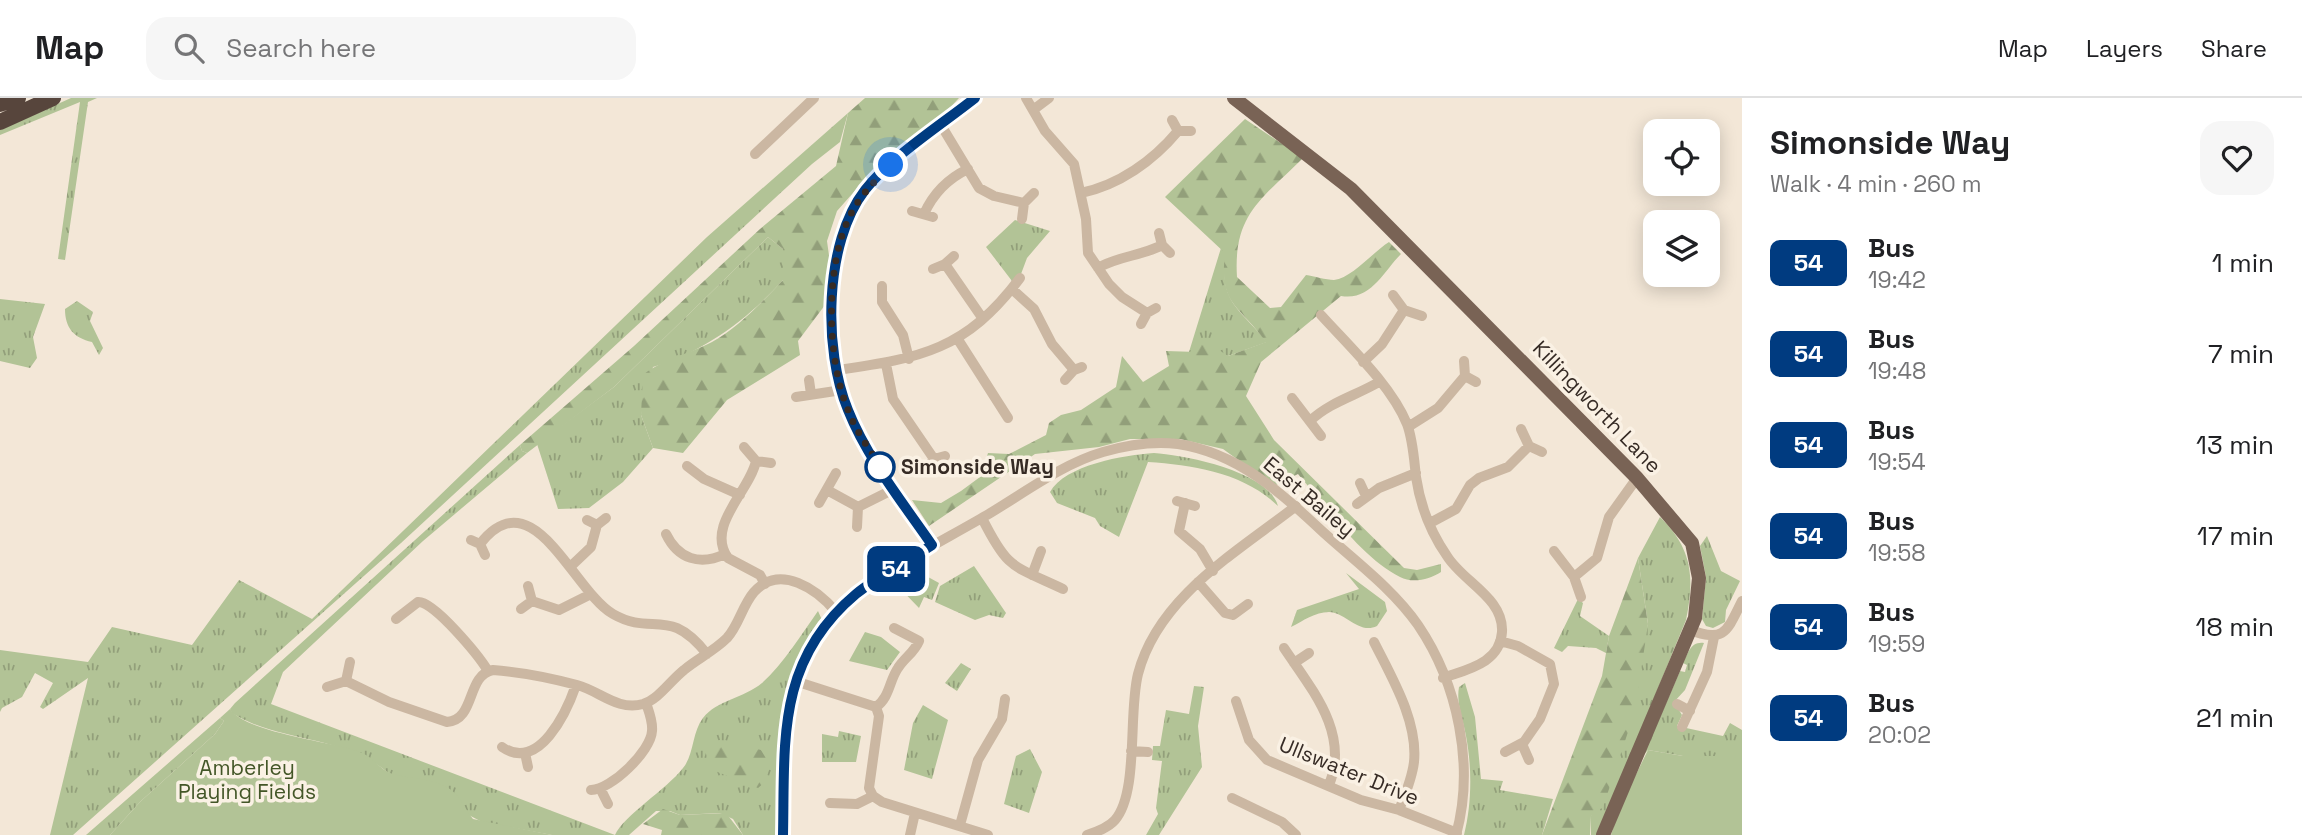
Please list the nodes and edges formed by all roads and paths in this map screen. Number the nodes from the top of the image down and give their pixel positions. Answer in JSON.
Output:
{"nodes":[{"id":1,"x":18,"y":98,"type":"edge"},
{"id":2,"x":53,"y":98,"type":"edge"},
{"id":3,"x":814,"y":98,"type":"edge"},
{"id":4,"x":975,"y":98,"type":"edge"},
{"id":5,"x":1026,"y":98,"type":"edge"},
{"id":6,"x":1049,"y":98,"type":"edge"},
{"id":7,"x":1234,"y":98,"type":"edge"},
{"id":8,"x":802,"y":102,"type":"edge"},
{"id":9,"x":0,"y":104,"type":"edge"},
{"id":10,"x":1033,"y":110,"type":"junction"},
{"id":11,"x":1172,"y":120,"type":"dead end"},
{"id":12,"x":0,"y":122,"type":"edge"},
{"id":13,"x":942,"y":125,"type":"junction"},
{"id":14,"x":1178,"y":131,"type":"junction"},
{"id":15,"x":1191,"y":131,"type":"dead end"},
{"id":16,"x":755,"y":154,"type":"dead end"},
{"id":17,"x":968,"y":169,"type":"junction"},
{"id":18,"x":1034,"y":193,"type":"dead end"},
{"id":19,"x":1081,"y":193,"type":"junction"},
{"id":20,"x":1024,"y":203,"type":"junction"},
{"id":21,"x":923,"y":214,"type":"dead end"},
{"id":22,"x":1022,"y":219,"type":"dead end"},
{"id":23,"x":1159,"y":233,"type":"dead end"},
{"id":24,"x":954,"y":256,"type":"dead end"},
{"id":25,"x":945,"y":264,"type":"junction"},
{"id":26,"x":1098,"y":268,"type":"junction"},
{"id":27,"x":933,"y":269,"type":"dead end"},
{"id":28,"x":1020,"y":278,"type":"dead end"},
{"id":29,"x":882,"y":286,"type":"dead end"},
{"id":30,"x":1012,"y":289,"type":"junction"},
{"id":31,"x":1393,"y":295,"type":"dead end"},
{"id":32,"x":882,"y":302,"type":"junction"},
{"id":33,"x":870,"y":306,"type":"dead end"},
{"id":34,"x":1404,"y":310,"type":"junction"},
{"id":35,"x":1321,"y":315,"type":"dead end"},
{"id":36,"x":1422,"y":316,"type":"dead end"},
{"id":37,"x":983,"y":319,"type":"junction"},
{"id":38,"x":1141,"y":324,"type":"dead end"},
{"id":39,"x":957,"y":338,"type":"junction"},
{"id":40,"x":909,"y":359,"type":"junction"},
{"id":41,"x":1464,"y":361,"type":"dead end"},
{"id":42,"x":1363,"y":362,"type":"junction"},
{"id":43,"x":886,"y":363,"type":"junction"},
{"id":44,"x":838,"y":370,"type":"junction"},
{"id":45,"x":1465,"y":376,"type":"junction"},
{"id":46,"x":809,"y":380,"type":"dead end"},
{"id":47,"x":1065,"y":380,"type":"dead end"},
{"id":48,"x":1379,"y":382,"type":"junction"},
{"id":49,"x":1476,"y":383,"type":"dead end"},
{"id":50,"x":842,"y":390,"type":"junction"},
{"id":51,"x":811,"y":394,"type":"junction"},
{"id":52,"x":796,"y":397,"type":"dead end"},
{"id":53,"x":1292,"y":398,"type":"dead end"},
{"id":54,"x":1001,"y":405,"type":"junction"},
{"id":55,"x":990,"y":410,"type":"dead end"},
{"id":56,"x":1009,"y":418,"type":"dead end"},
{"id":57,"x":1310,"y":421,"type":"junction"},
{"id":58,"x":1408,"y":426,"type":"junction"},
{"id":59,"x":1521,"y":429,"type":"dead end"},
{"id":60,"x":1321,"y":436,"type":"dead end"},
{"id":61,"x":1529,"y":446,"type":"junction"},
{"id":62,"x":744,"y":447,"type":"dead end"},
{"id":63,"x":1542,"y":452,"type":"dead end"},
{"id":64,"x":936,"y":460,"type":"dead end"},
{"id":65,"x":756,"y":461,"type":"junction"},
{"id":66,"x":771,"y":463,"type":"dead end"},
{"id":67,"x":687,"y":466,"type":"dead end"},
{"id":68,"x":836,"y":473,"type":"dead end"},
{"id":69,"x":1416,"y":473,"type":"junction"},
{"id":70,"x":1637,"y":478,"type":"junction"},
{"id":71,"x":1360,"y":483,"type":"dead end"},
{"id":72,"x":894,"y":489,"type":"junction"},
{"id":73,"x":827,"y":490,"type":"junction"},
{"id":74,"x":740,"y":495,"type":"junction"},
{"id":75,"x":1366,"y":496,"type":"junction"},
{"id":76,"x":819,"y":503,"type":"dead end"},
{"id":77,"x":1186,"y":503,"type":"dead end"},
{"id":78,"x":1357,"y":504,"type":"dead end"},
{"id":79,"x":1296,"y":506,"type":"junction"},
{"id":80,"x":858,"y":507,"type":"junction"},
{"id":81,"x":521,"y":508,"type":"dead end"},
{"id":82,"x":982,"y":517,"type":"junction"},
{"id":83,"x":517,"y":521,"type":"junction"},
{"id":84,"x":597,"y":521,"type":"dead end"},
{"id":85,"x":1430,"y":523,"type":"junction"},
{"id":86,"x":857,"y":527,"type":"dead end"},
{"id":87,"x":666,"y":534,"type":"dead end"},
{"id":88,"x":932,"y":545,"type":"junction"},
{"id":89,"x":478,"y":547,"type":"dead end"},
{"id":90,"x":1041,"y":551,"type":"dead end"},
{"id":91,"x":1554,"y":551,"type":"dead end"},
{"id":92,"x":725,"y":554,"type":"junction"},
{"id":93,"x":571,"y":566,"type":"junction"},
{"id":94,"x":1213,"y":571,"type":"junction"},
{"id":95,"x":1032,"y":575,"type":"junction"},
{"id":96,"x":1574,"y":577,"type":"junction"},
{"id":97,"x":1198,"y":582,"type":"junction"},
{"id":98,"x":765,"y":584,"type":"junction"},
{"id":99,"x":528,"y":586,"type":"dead end"},
{"id":100,"x":424,"y":589,"type":"dead end"},
{"id":101,"x":1063,"y":589,"type":"dead end"},
{"id":102,"x":591,"y":594,"type":"junction"},
{"id":103,"x":1581,"y":597,"type":"dead end"},
{"id":104,"x":424,"y":601,"type":"junction"},
{"id":105,"x":532,"y":601,"type":"junction"},
{"id":106,"x":1742,"y":601,"type":"edge"},
{"id":107,"x":1248,"y":604,"type":"dead end"},
{"id":108,"x":521,"y":609,"type":"dead end"},
{"id":109,"x":836,"y":612,"type":"junction"},
{"id":110,"x":396,"y":619,"type":"dead end"},
{"id":111,"x":894,"y":628,"type":"dead end"},
{"id":112,"x":1690,"y":630,"type":"junction"},
{"id":113,"x":1714,"y":637,"type":"junction"},
{"id":114,"x":1500,"y":641,"type":"junction"},
{"id":115,"x":1374,"y":642,"type":"dead end"},
{"id":116,"x":1284,"y":648,"type":"dead end"},
{"id":117,"x":1556,"y":652,"type":"dead end"},
{"id":118,"x":1309,"y":653,"type":"dead end"},
{"id":119,"x":707,"y":654,"type":"junction"},
{"id":120,"x":350,"y":662,"type":"dead end"},
{"id":121,"x":1384,"y":662,"type":"junction"},
{"id":122,"x":1294,"y":663,"type":"junction"},
{"id":123,"x":1550,"y":664,"type":"junction"},
{"id":124,"x":1373,"y":667,"type":"dead end"},
{"id":125,"x":488,"y":671,"type":"junction"},
{"id":126,"x":1443,"y":678,"type":"junction"},
{"id":127,"x":346,"y":681,"type":"junction"},
{"id":128,"x":794,"y":681,"type":"junction"},
{"id":129,"x":576,"y":685,"type":"junction"},
{"id":130,"x":327,"y":687,"type":"dead end"},
{"id":131,"x":1006,"y":699,"type":"dead end"},
{"id":132,"x":1236,"y":701,"type":"dead end"},
{"id":133,"x":646,"y":703,"type":"junction"},
{"id":134,"x":1677,"y":704,"type":"dead end"},
{"id":135,"x":876,"y":707,"type":"junction"},
{"id":136,"x":1690,"y":710,"type":"junction"},
{"id":137,"x":456,"y":721,"type":"junction"},
{"id":138,"x":1682,"y":727,"type":"dead end"},
{"id":139,"x":461,"y":733,"type":"dead end"},
{"id":140,"x":1522,"y":744,"type":"junction"},
{"id":141,"x":502,"y":747,"type":"dead end"},
{"id":142,"x":1130,"y":751,"type":"junction"},
{"id":143,"x":1147,"y":752,"type":"dead end"},
{"id":144,"x":1505,"y":752,"type":"dead end"},
{"id":145,"x":525,"y":753,"type":"junction"},
{"id":146,"x":1529,"y":761,"type":"dead end"},
{"id":147,"x":528,"y":767,"type":"dead end"},
{"id":148,"x":1329,"y":785,"type":"junction"},
{"id":149,"x":1244,"y":789,"type":"dead end"},
{"id":150,"x":873,"y":796,"type":"junction"},
{"id":151,"x":830,"y":803,"type":"dead end"},
{"id":152,"x":608,"y":804,"type":"dead end"},
{"id":153,"x":1399,"y":810,"type":"junction"},
{"id":154,"x":915,"y":813,"type":"junction"},
{"id":155,"x":960,"y":825,"type":"junction"},
{"id":156,"x":1457,"y":834,"type":"edge"},
{"id":157,"x":783,"y":835,"type":"edge"},
{"id":158,"x":910,"y":835,"type":"edge"},
{"id":159,"x":988,"y":835,"type":"edge"},
{"id":160,"x":1087,"y":835,"type":"edge"},
{"id":161,"x":1296,"y":835,"type":"edge"},
{"id":162,"x":1603,"y":835,"type":"edge"}],
"edges":[{"from":1,"to":9,"type":"highway"},
{"from":2,"to":12,"type":"highway"},
{"from":3,"to":8,"type":"street"},
{"from":4,"to":13,"type":"street"},
{"from":5,"to":10,"type":"street"},
{"from":6,"to":10,"type":"street"},
{"from":7,"to":70,"type":"main road","name":"Killingworth Lane"},
{"from":8,"to":16,"type":"street"},
{"from":10,"to":19,"type":"street"},
{"from":11,"to":14,"type":"street"},
{"from":13,"to":17,"type":"street"},
{"from":13,"to":44,"type":"street"},
{"from":14,"to":15,"type":"street"},
{"from":14,"to":19,"type":"street"},
{"from":17,"to":20,"type":"street"},
{"from":17,"to":21,"type":"street"},
{"from":18,"to":20,"type":"street"},
{"from":19,"to":26,"type":"street"},
{"from":20,"to":22,"type":"street"},
{"from":23,"to":26,"type":"street"},
{"from":24,"to":25,"type":"street"},
{"from":25,"to":27,"type":"street"},
{"from":25,"to":37,"type":"street"},
{"from":26,"to":38,"type":"street"},
{"from":28,"to":30,"type":"street"},
{"from":29,"to":32,"type":"street"},
{"from":30,"to":37,"type":"street"},
{"from":30,"to":47,"type":"street"},
{"from":31,"to":34,"type":"street"},
{"from":32,"to":33,"type":"street"},
{"from":32,"to":40,"type":"street"},
{"from":34,"to":36,"type":"street"},
{"from":34,"to":42,"type":"street"},
{"from":35,"to":42,"type":"street"},
{"from":37,"to":39,"type":"street"},
{"from":39,"to":40,"type":"street"},
{"from":39,"to":54,"type":"street"},
{"from":40,"to":43,"type":"street"},
{"from":41,"to":45,"type":"street"},
{"from":42,"to":48,"type":"street"},
{"from":43,"to":44,"type":"street"},
{"from":43,"to":64,"type":"street"},
{"from":44,"to":50,"type":"street"},
{"from":45,"to":49,"type":"street"},
{"from":45,"to":58,"type":"street"},
{"from":46,"to":51,"type":"street"},
{"from":48,"to":57,"type":"street"},
{"from":48,"to":58,"type":"street"},
{"from":50,"to":51,"type":"street"},
{"from":50,"to":72,"type":"street"},
{"from":51,"to":52,"type":"street"},
{"from":53,"to":57,"type":"street"},
{"from":54,"to":55,"type":"street"},
{"from":54,"to":56,"type":"street"},
{"from":57,"to":60,"type":"street"},
{"from":58,"to":69,"type":"street"},
{"from":59,"to":61,"type":"street"},
{"from":61,"to":63,"type":"street"},
{"from":61,"to":85,"type":"street"},
{"from":62,"to":65,"type":"street"},
{"from":65,"to":66,"type":"street"},
{"from":65,"to":74,"type":"street"},
{"from":67,"to":74,"type":"street"},
{"from":68,"to":73,"type":"street"},
{"from":69,"to":75,"type":"street"},
{"from":69,"to":85,"type":"street"},
{"from":70,"to":96,"type":"street"},
{"from":70,"to":112,"type":"main road","name":"Killingworth Lane"},
{"from":71,"to":75,"type":"street"},
{"from":72,"to":80,"type":"street"},
{"from":72,"to":88,"type":"street"},
{"from":73,"to":76,"type":"street"},
{"from":73,"to":80,"type":"street"},
{"from":74,"to":92,"type":"street"},
{"from":75,"to":78,"type":"street"},
{"from":77,"to":94,"type":"street"},
{"from":79,"to":82,"type":"street","name":"East Bailey"},
{"from":79,"to":94,"type":"street"},
{"from":79,"to":126,"type":"street","name":"East Bailey"},
{"from":80,"to":86,"type":"street"},
{"from":81,"to":83,"type":"street"},
{"from":82,"to":88,"type":"street","name":"East Bailey"},
{"from":82,"to":95,"type":"street"},
{"from":83,"to":89,"type":"street"},
{"from":83,"to":93,"type":"street"},
{"from":84,"to":93,"type":"street"},
{"from":85,"to":114,"type":"street"},
{"from":87,"to":92,"type":"street"},
{"from":88,"to":109,"type":"street","name":"East Bailey"},
{"from":90,"to":95,"type":"street"},
{"from":91,"to":96,"type":"street"},
{"from":92,"to":98,"type":"street"},
{"from":93,"to":102,"type":"street"},
{"from":94,"to":97,"type":"street"},
{"from":95,"to":101,"type":"street"},
{"from":96,"to":103,"type":"street"},
{"from":97,"to":107,"type":"street"},
{"from":97,"to":142,"type":"street"},
{"from":98,"to":109,"type":"street"},
{"from":98,"to":119,"type":"street"},
{"from":99,"to":105,"type":"street"},
{"from":100,"to":104,"type":"street"},
{"from":102,"to":105,"type":"street"},
{"from":102,"to":119,"type":"street"},
{"from":104,"to":110,"type":"street"},
{"from":104,"to":125,"type":"street"},
{"from":105,"to":108,"type":"street"},
{"from":106,"to":113,"type":"street"},
{"from":109,"to":128,"type":"street","name":"East Bailey"},
{"from":111,"to":135,"type":"street"},
{"from":112,"to":113,"type":"street"},
{"from":112,"to":162,"type":"main road","name":"Killingworth Lane"},
{"from":113,"to":136,"type":"street"},
{"from":114,"to":123,"type":"street"},
{"from":114,"to":126,"type":"street"},
{"from":115,"to":121,"type":"street"},
{"from":116,"to":122,"type":"street"},
{"from":117,"to":123,"type":"street"},
{"from":118,"to":122,"type":"street"},
{"from":119,"to":133,"type":"street"},
{"from":120,"to":127,"type":"street"},
{"from":121,"to":124,"type":"street"},
{"from":121,"to":153,"type":"street"},
{"from":122,"to":148,"type":"street"},
{"from":123,"to":140,"type":"street"},
{"from":125,"to":129,"type":"street"},
{"from":125,"to":137,"type":"street"},
{"from":126,"to":156,"type":"street","name":"East Bailey"},
{"from":127,"to":130,"type":"street"},
{"from":127,"to":137,"type":"street"},
{"from":128,"to":135,"type":"street"},
{"from":128,"to":157,"type":"street","name":"East Bailey"},
{"from":129,"to":133,"type":"street"},
{"from":129,"to":145,"type":"street"},
{"from":131,"to":155,"type":"street"},
{"from":132,"to":148,"type":"street","name":"Ullswater Drive"},
{"from":133,"to":152,"type":"street"},
{"from":134,"to":136,"type":"street"},
{"from":135,"to":150,"type":"street"},
{"from":136,"to":138,"type":"street"},
{"from":137,"to":139,"type":"street"},
{"from":140,"to":144,"type":"street"},
{"from":140,"to":146,"type":"street"},
{"from":141,"to":145,"type":"street"},
{"from":142,"to":143,"type":"street"},
{"from":142,"to":160,"type":"street"},
{"from":145,"to":147,"type":"street"},
{"from":148,"to":153,"type":"street","name":"Ullswater Drive"},
{"from":149,"to":161,"type":"street"},
{"from":150,"to":151,"type":"street"},
{"from":150,"to":154,"type":"street"},
{"from":153,"to":156,"type":"street","name":"Ullswater Drive"},
{"from":154,"to":155,"type":"street"},
{"from":154,"to":158,"type":"street"},
{"from":155,"to":159,"type":"street"}]}
